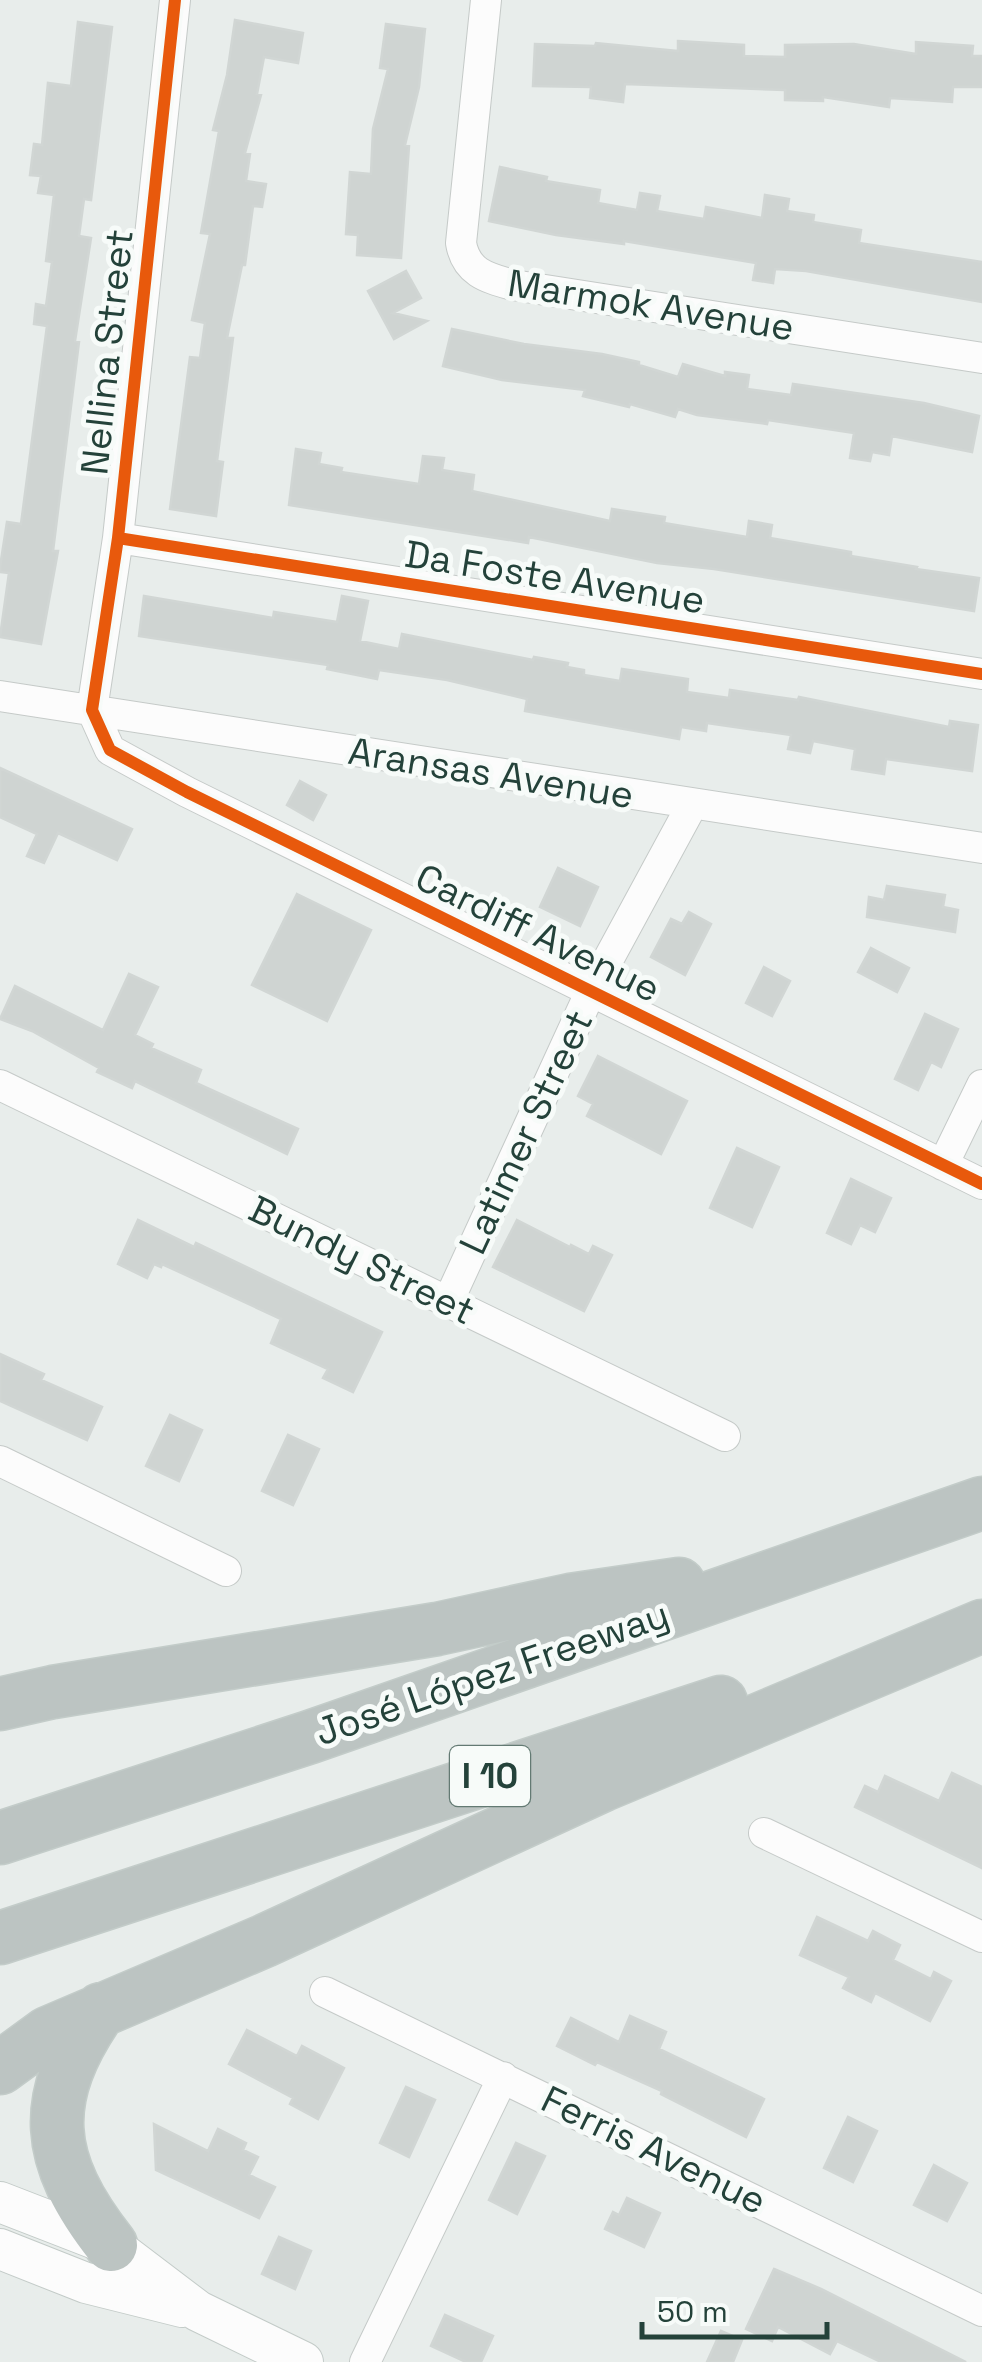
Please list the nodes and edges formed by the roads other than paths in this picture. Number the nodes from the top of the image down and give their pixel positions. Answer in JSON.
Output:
{"nodes":[{"id":1,"x":175,"y":0,"type":"edge"},
{"id":2,"x":486,"y":0,"type":"edge"},
{"id":3,"x":982,"y":358,"type":"edge"},
{"id":4,"x":118,"y":538,"type":"junction"},
{"id":5,"x":982,"y":674,"type":"edge"},
{"id":6,"x":0,"y":696,"type":"edge"},
{"id":7,"x":92,"y":710,"type":"junction"},
{"id":8,"x":692,"y":805,"type":"junction"},
{"id":9,"x":982,"y":848,"type":"edge"},
{"id":10,"x":590,"y":992,"type":"junction"},
{"id":11,"x":0,"y":1085,"type":"edge"},
{"id":12,"x":982,"y":1085,"type":"edge"},
{"id":13,"x":943,"y":1165,"type":"junction"},
{"id":14,"x":982,"y":1184,"type":"edge"},
{"id":15,"x":448,"y":1302,"type":"junction"},
{"id":16,"x":725,"y":1436,"type":"dead end"},
{"id":17,"x":0,"y":1461,"type":"edge"},
{"id":18,"x":982,"y":1503,"type":"edge"},
{"id":19,"x":804,"y":1565,"type":"junction"},
{"id":20,"x":226,"y":1571,"type":"dead end"},
{"id":21,"x":982,"y":1622,"type":"edge"},
{"id":22,"x":0,"y":1704,"type":"edge"},
{"id":23,"x":764,"y":1833,"type":"dead end"},
{"id":24,"x":0,"y":1838,"type":"edge"},
{"id":25,"x":982,"y":1937,"type":"edge"},
{"id":26,"x":0,"y":1938,"type":"edge"},
{"id":27,"x":325,"y":1992,"type":"dead end"},
{"id":28,"x":101,"y":2009,"type":"junction"},
{"id":29,"x":0,"y":2068,"type":"edge"},
{"id":30,"x":503,"y":2077,"type":"junction"},
{"id":31,"x":0,"y":2202,"type":"edge"},
{"id":32,"x":111,"y":2245,"type":"junction"},
{"id":33,"x":0,"y":2249,"type":"edge"},
{"id":34,"x":982,"y":2310,"type":"edge"},
{"id":35,"x":198,"y":2311,"type":"junction"},
{"id":36,"x":303,"y":2362,"type":"edge"},
{"id":37,"x":365,"y":2362,"type":"edge"}],
"edges":[{"from":1,"to":4,"type":"street","name":"Nellina Street"},
{"from":2,"to":3,"type":"street","name":"Marmok Avenue"},
{"from":4,"to":5,"type":"street","name":"Da Foste Avenue"},
{"from":4,"to":7,"type":"street","name":"Nellina Street"},
{"from":6,"to":7,"type":"street","name":"Aransas Avenue"},
{"from":7,"to":8,"type":"street","name":"Aransas Avenue"},
{"from":7,"to":10,"type":"street","name":"Cardiff Avenue"},
{"from":8,"to":9,"type":"street","name":"Aransas Avenue"},
{"from":8,"to":10,"type":"street","name":"Latimer Street"},
{"from":10,"to":13,"type":"street","name":"Cardiff Avenue"},
{"from":10,"to":15,"type":"street","name":"Latimer Street"},
{"from":11,"to":15,"type":"street","name":"Bundy Street"},
{"from":12,"to":13,"type":"street"},
{"from":13,"to":14,"type":"street","name":"Cardiff Avenue"},
{"from":15,"to":16,"type":"street","name":"Bundy Street"},
{"from":17,"to":20,"type":"street"},
{"from":18,"to":19,"type":"highway","name":"José López Freeway","number":"I 10"},
{"from":19,"to":22,"type":"highway"},
{"from":19,"to":24,"type":"highway","name":"José López Freeway","number":"I 10"},
{"from":21,"to":26,"type":"highway","number":"I 10"},
{"from":21,"to":28,"type":"highway"},
{"from":23,"to":25,"type":"street"},
{"from":27,"to":30,"type":"street","name":"Ferris Avenue"},
{"from":28,"to":29,"type":"highway"},
{"from":28,"to":32,"type":"highway"},
{"from":30,"to":34,"type":"street","name":"Ferris Avenue"},
{"from":30,"to":37,"type":"street"},
{"from":31,"to":32,"type":"main road"},
{"from":32,"to":35,"type":"main road"},
{"from":33,"to":35,"type":"main road"},
{"from":35,"to":36,"type":"main road"}]}
